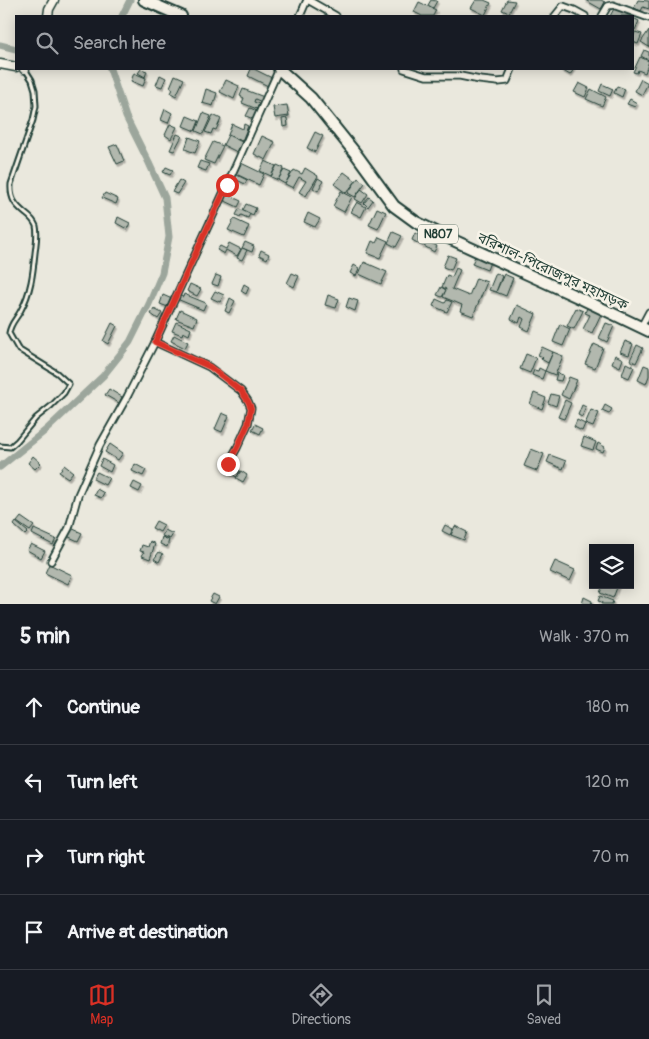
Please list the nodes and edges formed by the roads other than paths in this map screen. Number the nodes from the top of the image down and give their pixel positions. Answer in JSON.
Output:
{"nodes":[{"id":1,"x":54,"y":0,"type":"edge"},
{"id":2,"x":144,"y":0,"type":"edge"},
{"id":3,"x":308,"y":0,"type":"edge"},
{"id":4,"x":48,"y":15,"type":"edge"},
{"id":5,"x":179,"y":15,"type":"edge"},
{"id":6,"x":300,"y":15,"type":"edge"},
{"id":7,"x":334,"y":15,"type":"edge"},
{"id":8,"x":556,"y":15,"type":"edge"},
{"id":9,"x":584,"y":15,"type":"edge"},
{"id":10,"x":603,"y":15,"type":"edge"},
{"id":11,"x":649,"y":18,"type":"edge"},
{"id":12,"x":0,"y":64,"type":"edge"},
{"id":13,"x":15,"y":67,"type":"edge"},
{"id":14,"x":25,"y":70,"type":"edge"},
{"id":15,"x":279,"y":70,"type":"edge"},
{"id":16,"x":280,"y":70,"type":"edge"},
{"id":17,"x":407,"y":70,"type":"edge"},
{"id":18,"x":511,"y":70,"type":"edge"},
{"id":19,"x":649,"y":312,"type":"edge"},
{"id":20,"x":645,"y":329,"type":"edge"},
{"id":21,"x":155,"y":342,"type":"junction"},
{"id":22,"x":0,"y":446,"type":"edge"},
{"id":23,"x":228,"y":464,"type":"dead end"},
{"id":24,"x":51,"y":561,"type":"dead end"}],
"edges":[{"from":1,"to":4,"type":"street"},
{"from":2,"to":5,"type":"highway"},
{"from":3,"to":6,"type":"street"},
{"from":3,"to":7,"type":"street"},
{"from":8,"to":9,"type":"street"},
{"from":10,"to":11,"type":"street"},
{"from":12,"to":13,"type":"street"},
{"from":14,"to":22,"type":"lane"},
{"from":15,"to":21,"type":"street"},
{"from":16,"to":20,"type":"highway","name":"বরিশাল-পিরোজপুর মহাসড়ক","number":"N807"},
{"from":17,"to":18,"type":"street"},
{"from":19,"to":20,"type":"street"},
{"from":21,"to":23,"type":"street"},
{"from":21,"to":24,"type":"street"}]}
